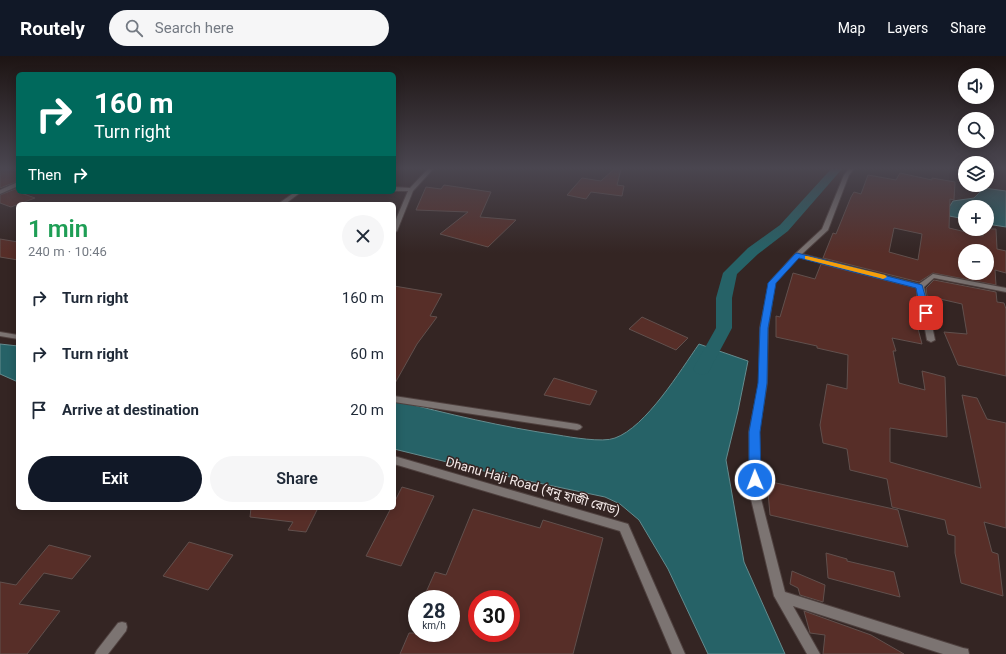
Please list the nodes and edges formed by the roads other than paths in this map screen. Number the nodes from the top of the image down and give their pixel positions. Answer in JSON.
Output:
{"nodes":[{"id":1,"x":408,"y":197,"type":"edge"},
{"id":2,"x":838,"y":197,"type":"edge"},
{"id":3,"x":396,"y":226,"type":"edge"},
{"id":4,"x":797,"y":255,"type":"junction"},
{"id":5,"x":920,"y":286,"type":"junction"},
{"id":6,"x":1006,"y":290,"type":"edge"},
{"id":7,"x":0,"y":334,"type":"edge"},
{"id":8,"x":16,"y":337,"type":"edge"},
{"id":9,"x":931,"y":340,"type":"dead end"},
{"id":10,"x":396,"y":399,"type":"edge"},
{"id":11,"x":577,"y":427,"type":"dead end"},
{"id":12,"x":396,"y":461,"type":"edge"},
{"id":13,"x":780,"y":596,"type":"junction"},
{"id":14,"x":122,"y":627,"type":"dead end"},
{"id":15,"x":101,"y":654,"type":"edge"},
{"id":16,"x":678,"y":654,"type":"edge"},
{"id":17,"x":814,"y":654,"type":"edge"},
{"id":18,"x":963,"y":654,"type":"edge"}],
"edges":[{"from":1,"to":3,"type":"street"},
{"from":2,"to":4,"type":"street"},
{"from":4,"to":5,"type":"street"},
{"from":4,"to":13,"type":"street"},
{"from":5,"to":6,"type":"street"},
{"from":5,"to":9,"type":"street"},
{"from":7,"to":8,"type":"street"},
{"from":10,"to":11,"type":"street"},
{"from":12,"to":16,"type":"street","name":"Dhanu Haji Road (ধনু হাজী রোড)"},
{"from":13,"to":17,"type":"street"},
{"from":13,"to":18,"type":"street"},
{"from":14,"to":15,"type":"lane"}]}
